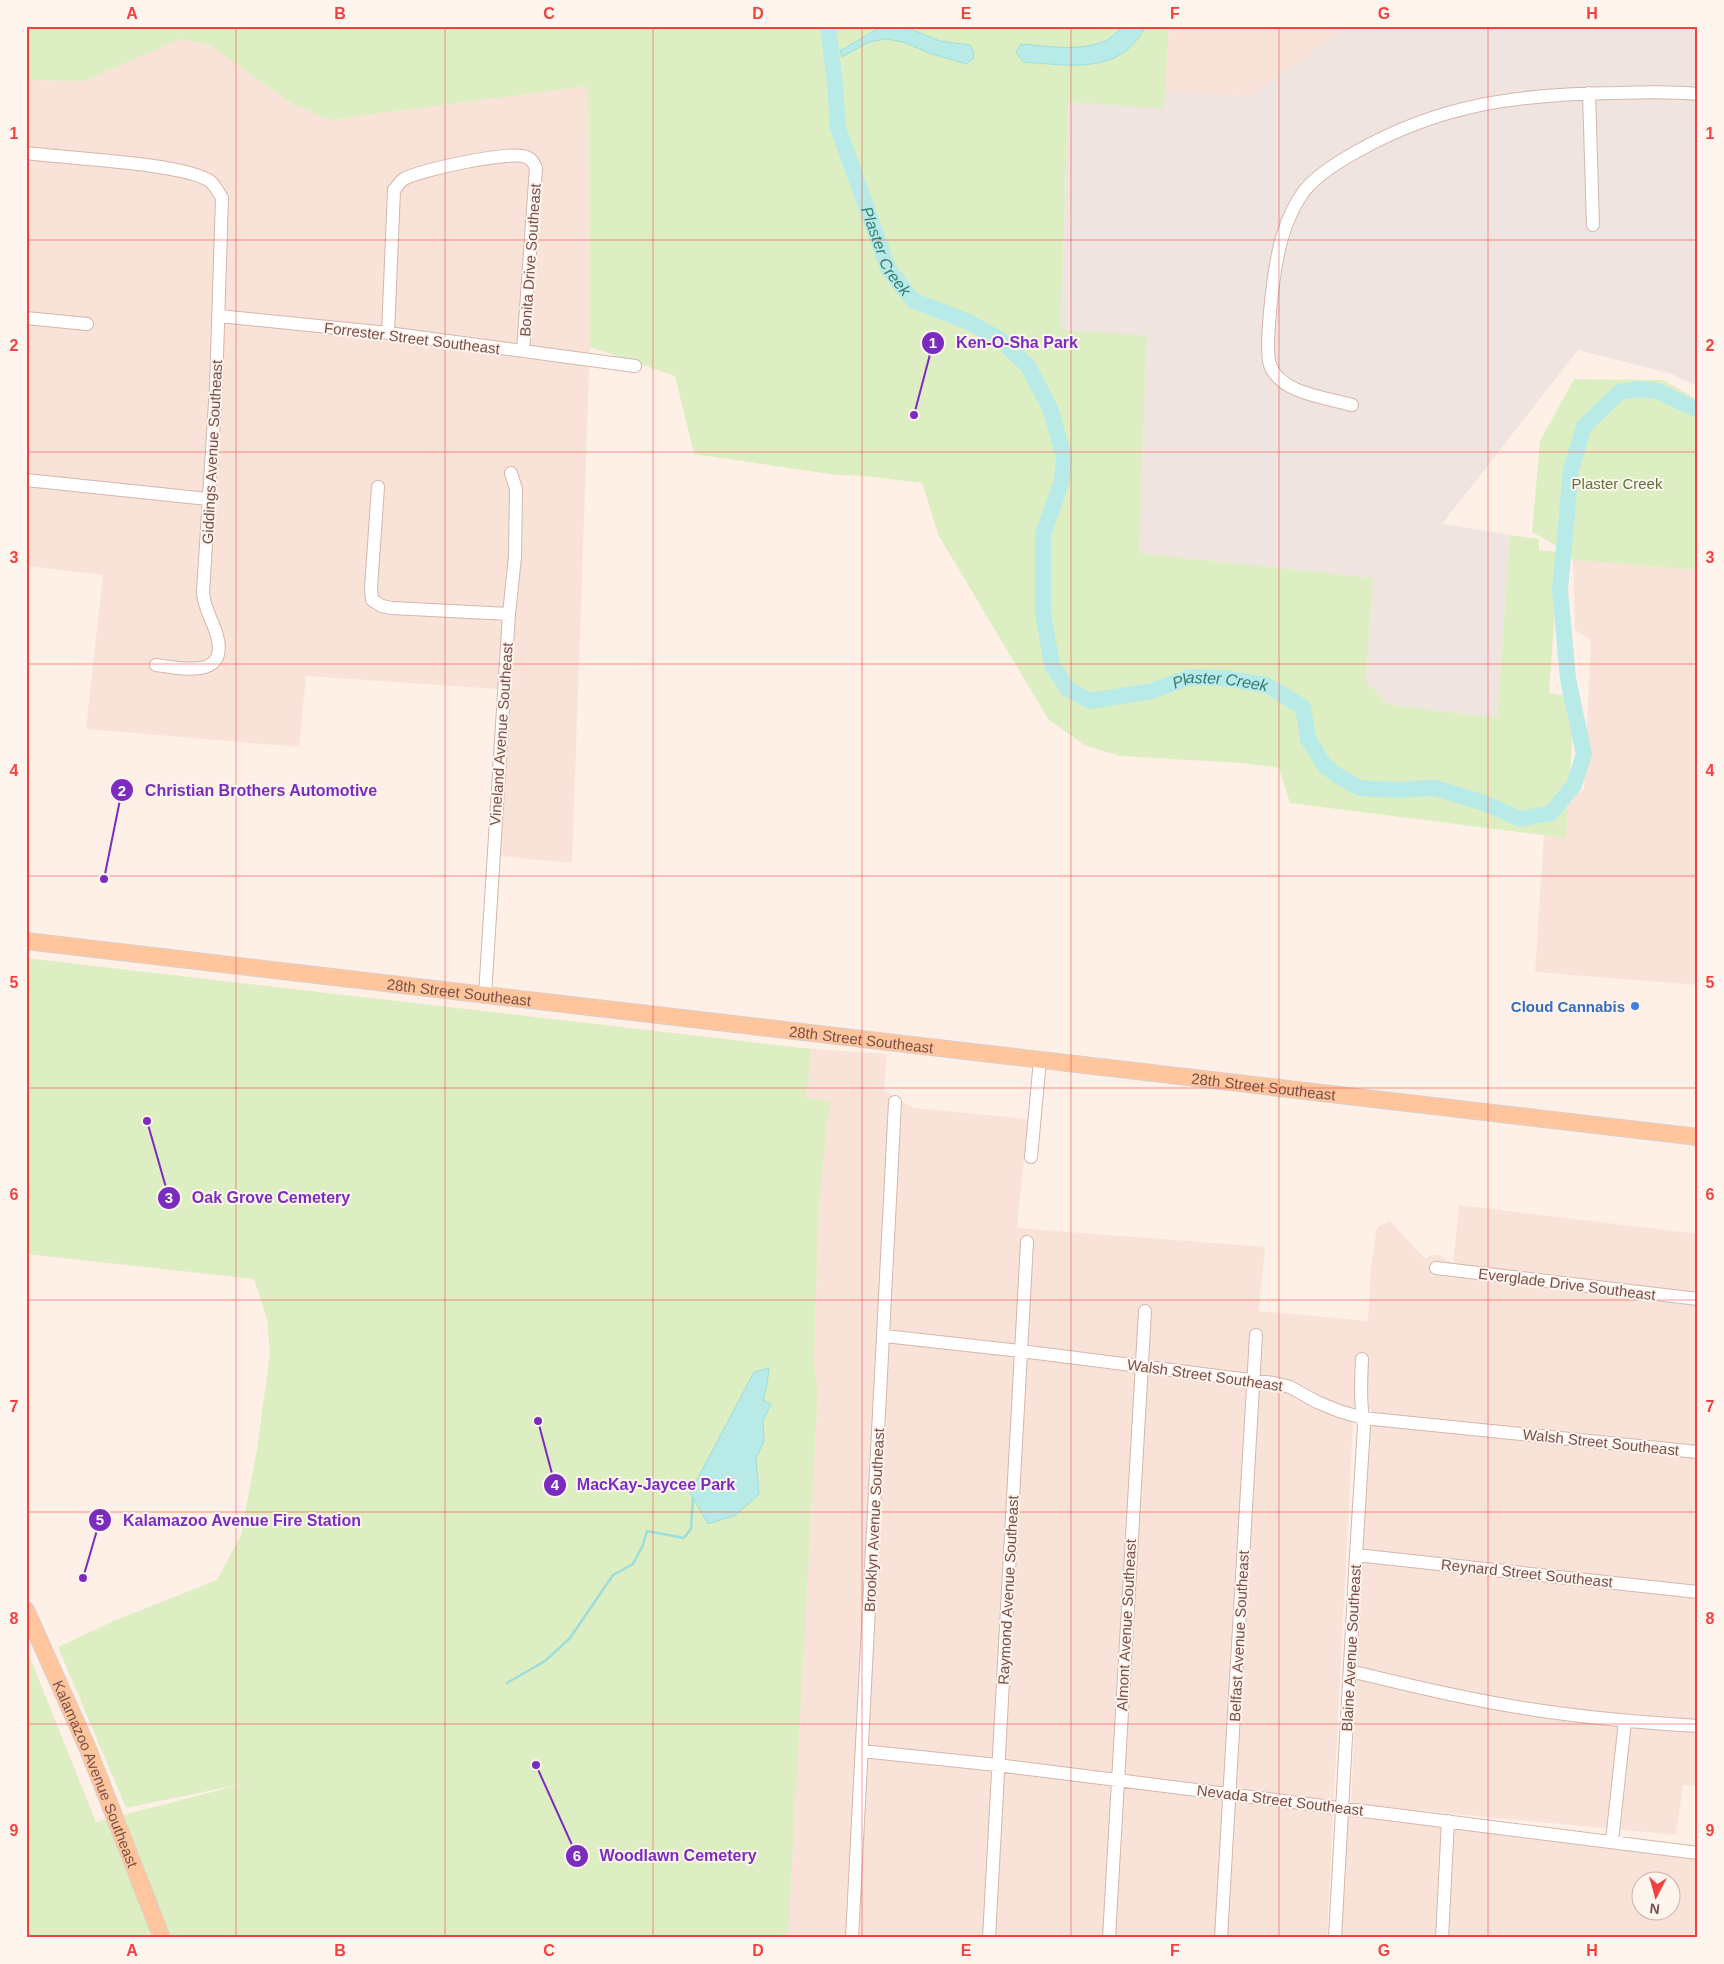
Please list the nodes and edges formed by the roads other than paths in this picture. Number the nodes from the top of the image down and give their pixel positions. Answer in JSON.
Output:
{"nodes":[{"id":1,"x":1589,"y":93,"type":"junction"},
{"id":2,"x":1698,"y":94,"type":"edge"},
{"id":3,"x":26,"y":153,"type":"edge"},
{"id":4,"x":1593,"y":226,"type":"dead end"},
{"id":5,"x":219,"y":316,"type":"junction"},
{"id":6,"x":26,"y":318,"type":"edge"},
{"id":7,"x":87,"y":324,"type":"dead end"},
{"id":8,"x":388,"y":334,"type":"junction"},
{"id":9,"x":523,"y":351,"type":"junction"},
{"id":10,"x":635,"y":366,"type":"dead end"},
{"id":11,"x":1352,"y":405,"type":"dead end"},
{"id":12,"x":511,"y":473,"type":"dead end"},
{"id":13,"x":26,"y":480,"type":"edge"},
{"id":14,"x":378,"y":488,"type":"dead end"},
{"id":15,"x":208,"y":500,"type":"junction"},
{"id":16,"x":509,"y":614,"type":"junction"},
{"id":17,"x":156,"y":665,"type":"dead end"},
{"id":18,"x":26,"y":941,"type":"edge"},
{"id":19,"x":485,"y":995,"type":"junction"},
{"id":20,"x":1040,"y":1060,"type":"junction"},
{"id":21,"x":896,"y":1102,"type":"dead end"},
{"id":22,"x":1698,"y":1137,"type":"edge"},
{"id":23,"x":1032,"y":1157,"type":"dead end"},
{"id":24,"x":1027,"y":1242,"type":"dead end"},
{"id":25,"x":1436,"y":1268,"type":"dead end"},
{"id":26,"x":1698,"y":1299,"type":"edge"},
{"id":27,"x":1145,"y":1311,"type":"dead end"},
{"id":28,"x":1256,"y":1335,"type":"dead end"},
{"id":29,"x":885,"y":1336,"type":"junction"},
{"id":30,"x":1021,"y":1351,"type":"junction"},
{"id":31,"x":1362,"y":1359,"type":"dead end"},
{"id":32,"x":1141,"y":1366,"type":"junction"},
{"id":33,"x":1253,"y":1380,"type":"junction"},
{"id":34,"x":1363,"y":1418,"type":"junction"},
{"id":35,"x":1698,"y":1452,"type":"edge"},
{"id":36,"x":1356,"y":1555,"type":"junction"},
{"id":37,"x":1698,"y":1592,"type":"edge"},
{"id":38,"x":26,"y":1610,"type":"edge"},
{"id":39,"x":1350,"y":1671,"type":"junction"},
{"id":40,"x":1625,"y":1721,"type":"junction"},
{"id":41,"x":1698,"y":1726,"type":"edge"},
{"id":42,"x":862,"y":1752,"type":"junction"},
{"id":43,"x":997,"y":1765,"type":"junction"},
{"id":44,"x":1117,"y":1780,"type":"junction"},
{"id":45,"x":1230,"y":1794,"type":"junction"},
{"id":46,"x":1342,"y":1808,"type":"junction"},
{"id":47,"x":1448,"y":1821,"type":"junction"},
{"id":48,"x":1612,"y":1841,"type":"junction"},
{"id":49,"x":1698,"y":1853,"type":"edge"},
{"id":50,"x":162,"y":1938,"type":"edge"},
{"id":51,"x":852,"y":1938,"type":"edge"},
{"id":52,"x":989,"y":1938,"type":"edge"},
{"id":53,"x":1109,"y":1938,"type":"edge"},
{"id":54,"x":1221,"y":1938,"type":"edge"},
{"id":55,"x":1335,"y":1938,"type":"edge"},
{"id":56,"x":1442,"y":1938,"type":"edge"}],
"edges":[{"from":1,"to":2,"type":"street"},
{"from":1,"to":4,"type":"street"},
{"from":1,"to":11,"type":"street"},
{"from":3,"to":5,"type":"street","name":"Giddings Avenue Southeast"},
{"from":5,"to":8,"type":"street","name":"Forrester Street Southeast"},
{"from":5,"to":15,"type":"street","name":"Giddings Avenue Southeast"},
{"from":6,"to":7,"type":"street"},
{"from":8,"to":9,"type":"street","name":"Forrester Street Southeast"},
{"from":8,"to":9,"type":"street","name":"Bonita Drive Southeast"},
{"from":9,"to":10,"type":"street","name":"Forrester Street Southeast"},
{"from":12,"to":16,"type":"street","name":"Vineland Avenue Southeast"},
{"from":13,"to":15,"type":"street"},
{"from":14,"to":16,"type":"street"},
{"from":15,"to":17,"type":"street","name":"Giddings Avenue Southeast"},
{"from":16,"to":19,"type":"street","name":"Vineland Avenue Southeast"},
{"from":18,"to":19,"type":"main road","name":"28th Street Southeast"},
{"from":19,"to":20,"type":"main road","name":"28th Street Southeast"},
{"from":20,"to":22,"type":"main road","name":"28th Street Southeast"},
{"from":20,"to":23,"type":"street"},
{"from":21,"to":29,"type":"street","name":"Brooklyn Avenue Southeast"},
{"from":24,"to":30,"type":"street","name":"Raymond Avenue Southeast"},
{"from":25,"to":26,"type":"street","name":"Everglade Drive Southeast"},
{"from":27,"to":32,"type":"street","name":"Almont Avenue Southeast"},
{"from":28,"to":33,"type":"street","name":"Belfast Avenue Southeast"},
{"from":29,"to":30,"type":"street","name":"Walsh Street Southeast"},
{"from":29,"to":42,"type":"street","name":"Brooklyn Avenue Southeast"},
{"from":30,"to":32,"type":"street","name":"Walsh Street Southeast"},
{"from":30,"to":43,"type":"street","name":"Raymond Avenue Southeast"},
{"from":31,"to":34,"type":"street","name":"Blaine Avenue Southeast"},
{"from":32,"to":33,"type":"street","name":"Walsh Street Southeast"},
{"from":32,"to":44,"type":"street","name":"Almont Avenue Southeast"},
{"from":33,"to":34,"type":"street","name":"Walsh Street Southeast"},
{"from":33,"to":45,"type":"street","name":"Belfast Avenue Southeast"},
{"from":34,"to":35,"type":"street","name":"Walsh Street Southeast"},
{"from":34,"to":36,"type":"street","name":"Blaine Avenue Southeast"},
{"from":36,"to":37,"type":"street","name":"Reynard Street Southeast"},
{"from":36,"to":39,"type":"street","name":"Blaine Avenue Southeast"},
{"from":38,"to":50,"type":"main road","name":"Kalamazoo Avenue Southeast"},
{"from":39,"to":40,"type":"street"},
{"from":39,"to":46,"type":"street","name":"Blaine Avenue Southeast"},
{"from":40,"to":41,"type":"street"},
{"from":40,"to":48,"type":"street"},
{"from":42,"to":43,"type":"street","name":"Nevada Street Southeast"},
{"from":42,"to":51,"type":"street","name":"Brooklyn Avenue Southeast"},
{"from":43,"to":44,"type":"street","name":"Nevada Street Southeast"},
{"from":43,"to":52,"type":"street","name":"Raymond Avenue Southeast"},
{"from":44,"to":45,"type":"street","name":"Nevada Street Southeast"},
{"from":44,"to":53,"type":"street","name":"Almont Avenue Southeast"},
{"from":45,"to":46,"type":"street","name":"Nevada Street Southeast"},
{"from":45,"to":54,"type":"street","name":"Belfast Avenue Southeast"},
{"from":46,"to":47,"type":"street","name":"Nevada Street Southeast"},
{"from":46,"to":55,"type":"street","name":"Blaine Avenue Southeast"},
{"from":47,"to":48,"type":"street","name":"Nevada Street Southeast"},
{"from":47,"to":56,"type":"street"},
{"from":48,"to":49,"type":"street","name":"Nevada Street Southeast"}]}
